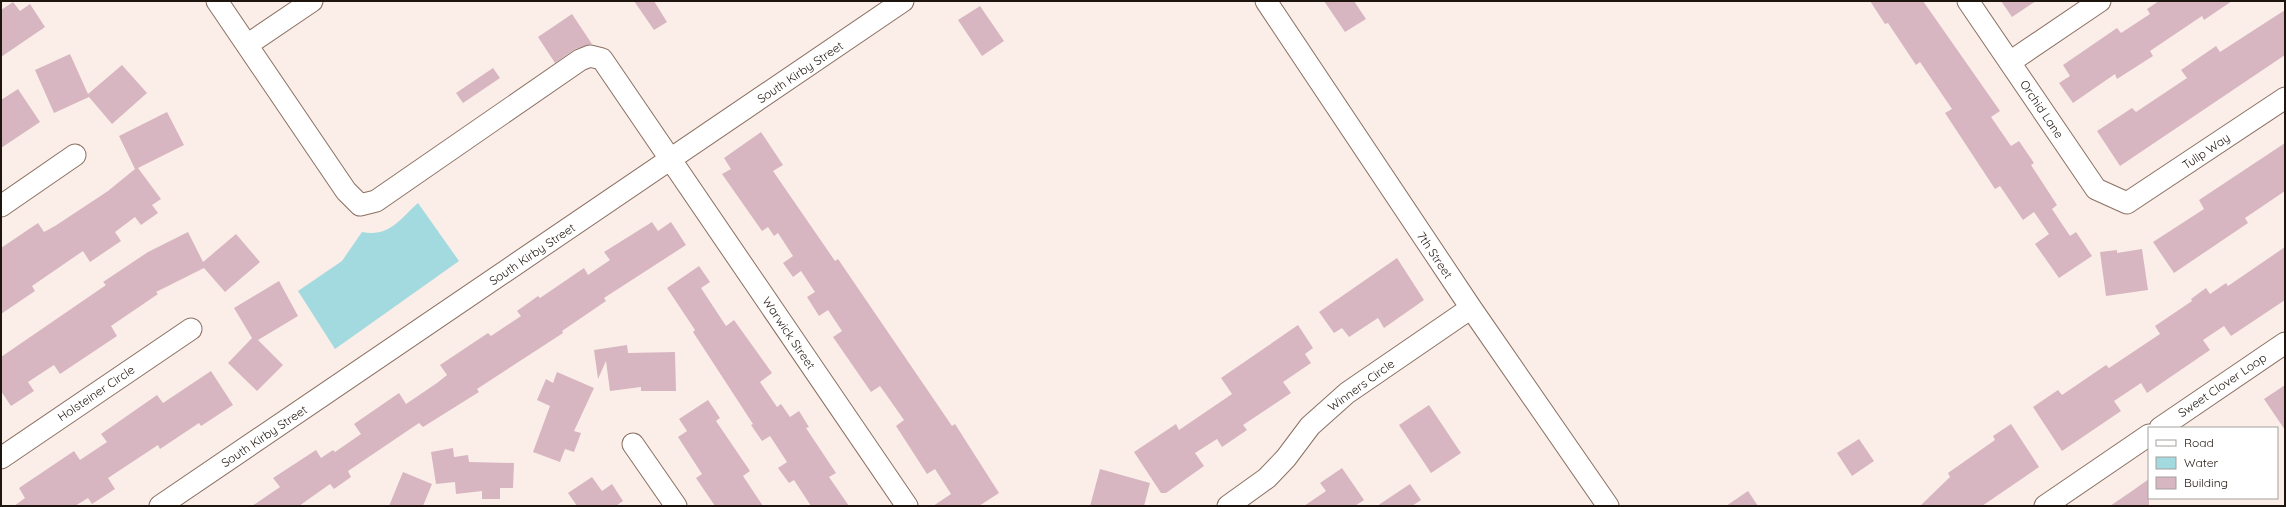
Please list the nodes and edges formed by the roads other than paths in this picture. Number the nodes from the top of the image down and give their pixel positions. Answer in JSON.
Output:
{"nodes":[{"id":1,"x":217,"y":1,"type":"edge"},
{"id":2,"x":312,"y":1,"type":"edge"},
{"id":3,"x":903,"y":1,"type":"edge"},
{"id":4,"x":1266,"y":1,"type":"edge"},
{"id":5,"x":1968,"y":1,"type":"edge"},
{"id":6,"x":2100,"y":1,"type":"edge"},
{"id":7,"x":247,"y":45,"type":"junction"},
{"id":8,"x":2010,"y":62,"type":"junction"},
{"id":9,"x":2285,"y":98,"type":"edge"},
{"id":10,"x":75,"y":155,"type":"dead end"},
{"id":11,"x":671,"y":160,"type":"junction"},
{"id":12,"x":2127,"y":203,"type":"joint"},
{"id":13,"x":1,"y":206,"type":"edge"},
{"id":14,"x":1471,"y":308,"type":"junction"},
{"id":15,"x":191,"y":328,"type":"dead end"},
{"id":16,"x":2285,"y":343,"type":"edge"},
{"id":17,"x":2161,"y":427,"type":"edge"},
{"id":18,"x":2148,"y":436,"type":"edge"},
{"id":19,"x":633,"y":444,"type":"dead end"},
{"id":20,"x":1,"y":458,"type":"edge"},
{"id":21,"x":160,"y":506,"type":"edge"},
{"id":22,"x":676,"y":506,"type":"edge"},
{"id":23,"x":907,"y":506,"type":"edge"},
{"id":24,"x":1228,"y":506,"type":"edge"},
{"id":25,"x":1608,"y":506,"type":"edge"},
{"id":26,"x":2045,"y":506,"type":"edge"}],
"edges":[{"from":1,"to":7,"type":"street"},
{"from":2,"to":7,"type":"street"},
{"from":3,"to":11,"type":"street","name":"South Kirby Street"},
{"from":4,"to":14,"type":"street","name":"7th Street"},
{"from":5,"to":8,"type":"street","name":"Orchid Lane"},
{"from":6,"to":8,"type":"street"},
{"from":7,"to":11,"type":"street","name":"Warwick Street"},
{"from":8,"to":12,"type":"street","name":"Orchid Lane"},
{"from":9,"to":12,"type":"street","name":"Tulip Way"},
{"from":10,"to":13,"type":"street"},
{"from":11,"to":21,"type":"street","name":"South Kirby Street"},
{"from":11,"to":23,"type":"street","name":"Warwick Street"},
{"from":14,"to":24,"type":"street","name":"Winners Circle"},
{"from":14,"to":25,"type":"street","name":"7th Street"},
{"from":15,"to":20,"type":"street","name":"Holsteiner Circle"},
{"from":16,"to":17,"type":"street","name":"Sweet Clover Loop"},
{"from":18,"to":26,"type":"street"},
{"from":19,"to":22,"type":"street"}]}
